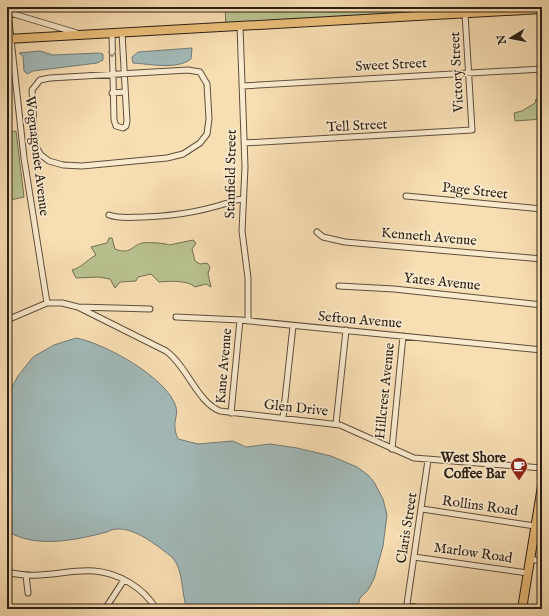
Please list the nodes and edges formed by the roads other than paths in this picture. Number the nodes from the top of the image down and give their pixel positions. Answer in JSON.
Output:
{"nodes":[{"id":1,"x":542,"y":9,"type":"edge"},
{"id":2,"x":7,"y":12,"type":"edge"},
{"id":3,"x":465,"y":13,"type":"junction"},
{"id":4,"x":240,"y":26,"type":"junction"},
{"id":5,"x":122,"y":33,"type":"junction"},
{"id":6,"x":112,"y":34,"type":"junction"},
{"id":7,"x":80,"y":35,"type":"junction"},
{"id":8,"x":9,"y":39,"type":"edge"},
{"id":9,"x":542,"y":68,"type":"edge"},
{"id":10,"x":123,"y":73,"type":"junction"},
{"id":11,"x":469,"y":73,"type":"junction"},
{"id":12,"x":112,"y":74,"type":"junction"},
{"id":13,"x":242,"y":86,"type":"junction"},
{"id":14,"x":125,"y":92,"type":"junction"},
{"id":15,"x":112,"y":93,"type":"junction"},
{"id":16,"x":472,"y":130,"type":"joint"},
{"id":17,"x":244,"y":143,"type":"junction"},
{"id":18,"x":406,"y":196,"type":"dead end"},
{"id":19,"x":243,"y":198,"type":"junction"},
{"id":20,"x":542,"y":210,"type":"edge"},
{"id":21,"x":109,"y":215,"type":"dead end"},
{"id":22,"x":317,"y":232,"type":"dead end"},
{"id":23,"x":542,"y":259,"type":"edge"},
{"id":24,"x":339,"y":286,"type":"dead end"},
{"id":25,"x":47,"y":303,"type":"junction"},
{"id":26,"x":542,"y":305,"type":"edge"},
{"id":27,"x":78,"y":307,"type":"junction"},
{"id":28,"x":150,"y":309,"type":"dead end"},
{"id":29,"x":176,"y":317,"type":"dead end"},
{"id":30,"x":7,"y":320,"type":"edge"},
{"id":31,"x":240,"y":320,"type":"junction"},
{"id":32,"x":248,"y":322,"type":"junction"},
{"id":33,"x":293,"y":326,"type":"junction"},
{"id":34,"x":346,"y":330,"type":"junction"},
{"id":35,"x":403,"y":336,"type":"junction"},
{"id":36,"x":542,"y":350,"type":"edge"},
{"id":37,"x":231,"y":413,"type":"junction"},
{"id":38,"x":283,"y":418,"type":"junction"},
{"id":39,"x":336,"y":424,"type":"junction"},
{"id":40,"x":392,"y":448,"type":"junction"},
{"id":41,"x":428,"y":460,"type":"junction"},
{"id":42,"x":542,"y":468,"type":"edge"},
{"id":43,"x":542,"y":486,"type":"edge"},
{"id":44,"x":422,"y":509,"type":"junction"},
{"id":45,"x":536,"y":526,"type":"junction"},
{"id":46,"x":414,"y":557,"type":"junction"},
{"id":47,"x":530,"y":560,"type":"junction"},
{"id":48,"x":542,"y":560,"type":"edge"},
{"id":49,"x":7,"y":572,"type":"edge"},
{"id":50,"x":528,"y":573,"type":"junction"},
{"id":51,"x":26,"y":575,"type":"junction"},
{"id":52,"x":124,"y":580,"type":"junction"},
{"id":53,"x":28,"y":593,"type":"dead end"},
{"id":54,"x":105,"y":609,"type":"edge"},
{"id":55,"x":156,"y":609,"type":"edge"},
{"id":56,"x":428,"y":609,"type":"edge"},
{"id":57,"x":522,"y":609,"type":"edge"}],
"edges":[{"from":1,"to":3,"type":"main road"},
{"from":2,"to":7,"type":"street"},
{"from":2,"to":8,"type":"street","name":"Woguagonet Avenue"},
{"from":3,"to":4,"type":"main road"},
{"from":3,"to":11,"type":"street","name":"Victory Street"},
{"from":4,"to":5,"type":"main road"},
{"from":4,"to":13,"type":"street","name":"Stanfield Street"},
{"from":5,"to":6,"type":"main road"},
{"from":5,"to":10,"type":"street"},
{"from":6,"to":7,"type":"main road"},
{"from":6,"to":12,"type":"street","one_way":true},
{"from":7,"to":8,"type":"main road"},
{"from":8,"to":25,"type":"street","name":"Woguagonet Avenue"},
{"from":9,"to":11,"type":"street","name":"Sweet Street"},
{"from":10,"to":12,"type":"street"},
{"from":10,"to":12,"type":"street"},
{"from":10,"to":14,"type":"street"},
{"from":11,"to":13,"type":"street","name":"Sweet Street"},
{"from":11,"to":16,"type":"street","name":"Victory Street"},
{"from":12,"to":15,"type":"street"},
{"from":13,"to":17,"type":"street","name":"Stanfield Street"},
{"from":14,"to":15,"type":"street"},
{"from":14,"to":15,"type":"street"},
{"from":16,"to":17,"type":"street","name":"Tell Street"},
{"from":17,"to":19,"type":"street","name":"Stanfield Street"},
{"from":18,"to":20,"type":"street","name":"Page Street"},
{"from":19,"to":21,"type":"street"},
{"from":19,"to":32,"type":"street","name":"Stanfield Street"},
{"from":22,"to":23,"type":"street","name":"Kenneth Avenue"},
{"from":24,"to":26,"type":"street","name":"Yates Avenue"},
{"from":25,"to":27,"type":"street"},
{"from":25,"to":30,"type":"street"},
{"from":27,"to":28,"type":"street"},
{"from":27,"to":37,"type":"street","name":"Glen Drive"},
{"from":29,"to":31,"type":"street","name":"Sefton Avenue"},
{"from":31,"to":32,"type":"street","name":"Sefton Avenue"},
{"from":31,"to":37,"type":"street","name":"Kane Avenue"},
{"from":32,"to":33,"type":"street","name":"Sefton Avenue"},
{"from":33,"to":34,"type":"street","name":"Sefton Avenue"},
{"from":33,"to":38,"type":"street"},
{"from":34,"to":35,"type":"street","name":"Sefton Avenue"},
{"from":34,"to":39,"type":"street"},
{"from":35,"to":36,"type":"street","name":"Sefton Avenue"},
{"from":35,"to":40,"type":"street","name":"Hillcrest Avenue"},
{"from":37,"to":38,"type":"street","name":"Glen Drive"},
{"from":38,"to":39,"type":"street","name":"Glen Drive"},
{"from":39,"to":40,"type":"street","name":"Glen Drive"},
{"from":40,"to":41,"type":"street","name":"Glen Drive"},
{"from":41,"to":42,"type":"street","name":"Glen Drive"},
{"from":41,"to":44,"type":"street","name":"Claris Street"},
{"from":43,"to":45,"type":"main road"},
{"from":44,"to":45,"type":"street","name":"Rollins Road"},
{"from":44,"to":46,"type":"street","name":"Claris Street"},
{"from":45,"to":47,"type":"main road"},
{"from":46,"to":50,"type":"street","name":"Marlow Road"},
{"from":46,"to":56,"type":"street","name":"Claris Street"},
{"from":47,"to":48,"type":"street"},
{"from":47,"to":50,"type":"main road"},
{"from":49,"to":51,"type":"street"},
{"from":50,"to":57,"type":"main road"},
{"from":51,"to":52,"type":"street"},
{"from":51,"to":53,"type":"street"},
{"from":52,"to":54,"type":"street"},
{"from":52,"to":55,"type":"street"}]}
